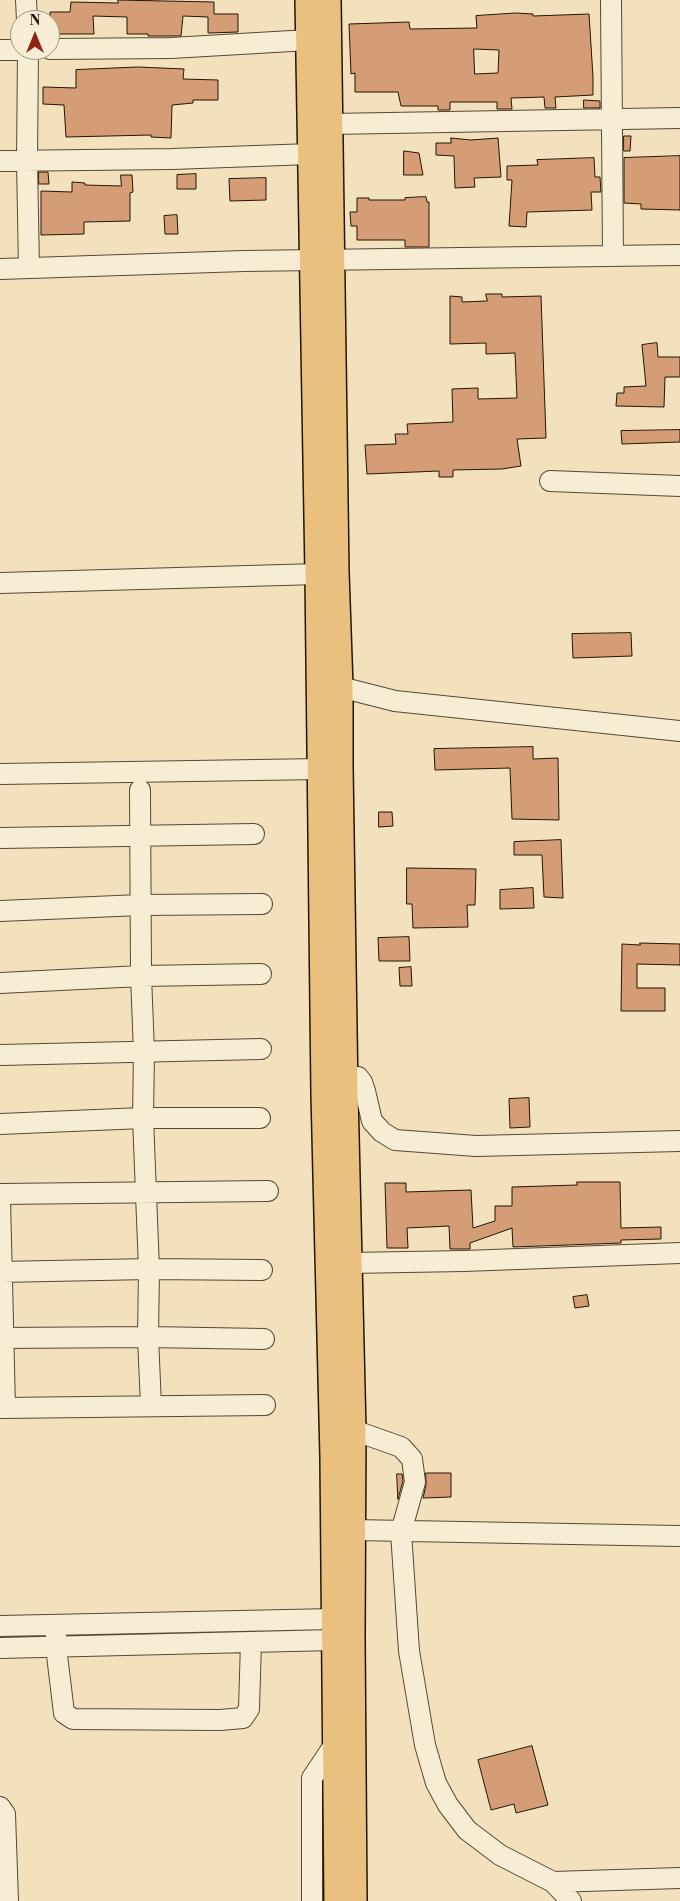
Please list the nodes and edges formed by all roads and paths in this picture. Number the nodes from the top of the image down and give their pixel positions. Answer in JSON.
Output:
{"nodes":[{"id":1,"x":308,"y":0,"type":"edge"},
{"id":2,"x":328,"y":0,"type":"edge"},
{"id":3,"x":611,"y":0,"type":"edge"},
{"id":4,"x":309,"y":40,"type":"junction"},
{"id":5,"x":60,"y":49,"type":"edge"},
{"id":6,"x":28,"y":60,"type":"edge"},
{"id":7,"x":680,"y":118,"type":"edge"},
{"id":8,"x":612,"y":119,"type":"junction"},
{"id":9,"x":330,"y":124,"type":"junction"},
{"id":10,"x":311,"y":154,"type":"junction"},
{"id":11,"x":0,"y":161,"type":"edge"},
{"id":12,"x":27,"y":162,"type":"junction"},
{"id":13,"x":680,"y":255,"type":"edge"},
{"id":14,"x":613,"y":256,"type":"junction"},
{"id":15,"x":322,"y":260,"type":"junction"},
{"id":16,"x":0,"y":268,"type":"edge"},
{"id":17,"x":29,"y":268,"type":"junction"},
{"id":18,"x":550,"y":481,"type":"dead end"},
{"id":19,"x":680,"y":486,"type":"edge"},
{"id":20,"x":318,"y":574,"type":"junction"},
{"id":21,"x":0,"y":583,"type":"edge"},
{"id":22,"x":340,"y":687,"type":"junction"},
{"id":23,"x":680,"y":731,"type":"edge"},
{"id":24,"x":321,"y":769,"type":"junction"},
{"id":25,"x":0,"y":774,"type":"edge"},
{"id":26,"x":140,"y":790,"type":"dead end"},
{"id":27,"x":254,"y":834,"type":"dead end"},
{"id":28,"x":140,"y":837,"type":"junction"},
{"id":29,"x":0,"y":838,"type":"edge"},
{"id":30,"x":262,"y":904,"type":"dead end"},
{"id":31,"x":140,"y":905,"type":"junction"},
{"id":32,"x":0,"y":911,"type":"edge"},
{"id":33,"x":261,"y":974,"type":"dead end"},
{"id":34,"x":141,"y":976,"type":"junction"},
{"id":35,"x":0,"y":983,"type":"edge"},
{"id":36,"x":261,"y":1049,"type":"dead end"},
{"id":37,"x":144,"y":1052,"type":"junction"},
{"id":38,"x":0,"y":1055,"type":"edge"},
{"id":39,"x":334,"y":1077,"type":"junction"},
{"id":40,"x":143,"y":1118,"type":"junction"},
{"id":41,"x":260,"y":1118,"type":"dead end"},
{"id":42,"x":0,"y":1124,"type":"edge"},
{"id":43,"x":680,"y":1141,"type":"edge"},
{"id":44,"x":268,"y":1191,"type":"dead end"},
{"id":45,"x":146,"y":1194,"type":"junction"},
{"id":46,"x":0,"y":1196,"type":"edge"},
{"id":47,"x":680,"y":1252,"type":"edge"},
{"id":48,"x":349,"y":1262,"type":"junction"},
{"id":49,"x":149,"y":1269,"type":"junction"},
{"id":50,"x":262,"y":1270,"type":"dead end"},
{"id":51,"x":0,"y":1272,"type":"edge"},
{"id":52,"x":148,"y":1337,"type":"junction"},
{"id":53,"x":1,"y":1338,"type":"edge"},
{"id":54,"x":264,"y":1339,"type":"dead end"},
{"id":55,"x":265,"y":1405,"type":"dead end"},
{"id":56,"x":151,"y":1406,"type":"junction"},
{"id":57,"x":3,"y":1408,"type":"edge"},
{"id":58,"x":353,"y":1430,"type":"junction"},
{"id":59,"x":353,"y":1530,"type":"junction"},
{"id":60,"x":401,"y":1532,"type":"junction"},
{"id":61,"x":680,"y":1536,"type":"edge"},
{"id":62,"x":56,"y":1625,"type":"junction"},
{"id":63,"x":0,"y":1626,"type":"edge"},
{"id":64,"x":334,"y":1629,"type":"junction"},
{"id":65,"x":251,"y":1642,"type":"junction"},
{"id":66,"x":56,"y":1647,"type":"junction"},
{"id":67,"x":0,"y":1648,"type":"edge"},
{"id":68,"x":336,"y":1742,"type":"junction"},
{"id":69,"x":0,"y":1807,"type":"edge"},
{"id":70,"x":680,"y":1878,"type":"edge"},
{"id":71,"x":553,"y":1882,"type":"junction"},
{"id":72,"x":8,"y":1901,"type":"edge"},
{"id":73,"x":312,"y":1901,"type":"edge"},
{"id":74,"x":337,"y":1901,"type":"edge"},
{"id":75,"x":354,"y":1901,"type":"edge"},
{"id":76,"x":572,"y":1901,"type":"edge"}],
"edges":[{"from":1,"to":4,"type":"main road"},
{"from":2,"to":9,"type":"main road"},
{"from":3,"to":8,"type":"street"},
{"from":4,"to":5,"type":"street"},
{"from":4,"to":10,"type":"main road"},
{"from":6,"to":12,"type":"street"},
{"from":7,"to":8,"type":"street"},
{"from":8,"to":9,"type":"street"},
{"from":8,"to":14,"type":"street"},
{"from":9,"to":15,"type":"main road"},
{"from":10,"to":12,"type":"street"},
{"from":10,"to":15,"type":"main road"},
{"from":11,"to":12,"type":"street"},
{"from":12,"to":17,"type":"street"},
{"from":13,"to":14,"type":"street"},
{"from":14,"to":15,"type":"street"},
{"from":15,"to":17,"type":"street"},
{"from":15,"to":20,"type":"main road"},
{"from":15,"to":22,"type":"main road"},
{"from":16,"to":17,"type":"street"},
{"from":18,"to":19,"type":"street"},
{"from":20,"to":21,"type":"street"},
{"from":20,"to":24,"type":"main road"},
{"from":22,"to":23,"type":"street"},
{"from":22,"to":39,"type":"main road"},
{"from":24,"to":25,"type":"street"},
{"from":24,"to":39,"type":"main road"},
{"from":26,"to":28,"type":"street"},
{"from":27,"to":28,"type":"street"},
{"from":28,"to":29,"type":"street"},
{"from":28,"to":31,"type":"street"},
{"from":30,"to":31,"type":"street"},
{"from":31,"to":32,"type":"street"},
{"from":31,"to":34,"type":"street"},
{"from":33,"to":34,"type":"street"},
{"from":34,"to":35,"type":"street"},
{"from":34,"to":37,"type":"street"},
{"from":36,"to":37,"type":"street"},
{"from":37,"to":38,"type":"street"},
{"from":37,"to":40,"type":"street"},
{"from":39,"to":43,"type":"street"},
{"from":39,"to":48,"type":"main road"},
{"from":39,"to":64,"type":"main road"},
{"from":40,"to":41,"type":"street"},
{"from":40,"to":42,"type":"street"},
{"from":40,"to":45,"type":"street"},
{"from":44,"to":45,"type":"street"},
{"from":45,"to":46,"type":"street"},
{"from":45,"to":49,"type":"street"},
{"from":46,"to":51,"type":"street"},
{"from":47,"to":48,"type":"street"},
{"from":48,"to":58,"type":"main road"},
{"from":49,"to":50,"type":"street"},
{"from":49,"to":51,"type":"street"},
{"from":49,"to":52,"type":"street"},
{"from":51,"to":53,"type":"street"},
{"from":52,"to":53,"type":"street"},
{"from":52,"to":54,"type":"street"},
{"from":52,"to":56,"type":"street"},
{"from":53,"to":57,"type":"street"},
{"from":55,"to":56,"type":"street"},
{"from":56,"to":57,"type":"street"},
{"from":58,"to":59,"type":"main road"},
{"from":58,"to":60,"type":"street"},
{"from":59,"to":60,"type":"street"},
{"from":59,"to":75,"type":"main road"},
{"from":60,"to":61,"type":"street"},
{"from":60,"to":71,"type":"street"},
{"from":62,"to":63,"type":"street"},
{"from":62,"to":64,"type":"street"},
{"from":62,"to":66,"type":"street"},
{"from":64,"to":65,"type":"street"},
{"from":64,"to":68,"type":"main road"},
{"from":65,"to":66,"type":"street"},
{"from":65,"to":66,"type":"street"},
{"from":66,"to":67,"type":"street"},
{"from":68,"to":73,"type":"street"},
{"from":68,"to":74,"type":"main road"},
{"from":69,"to":72,"type":"street"},
{"from":70,"to":71,"type":"street"},
{"from":71,"to":76,"type":"street"}]}
